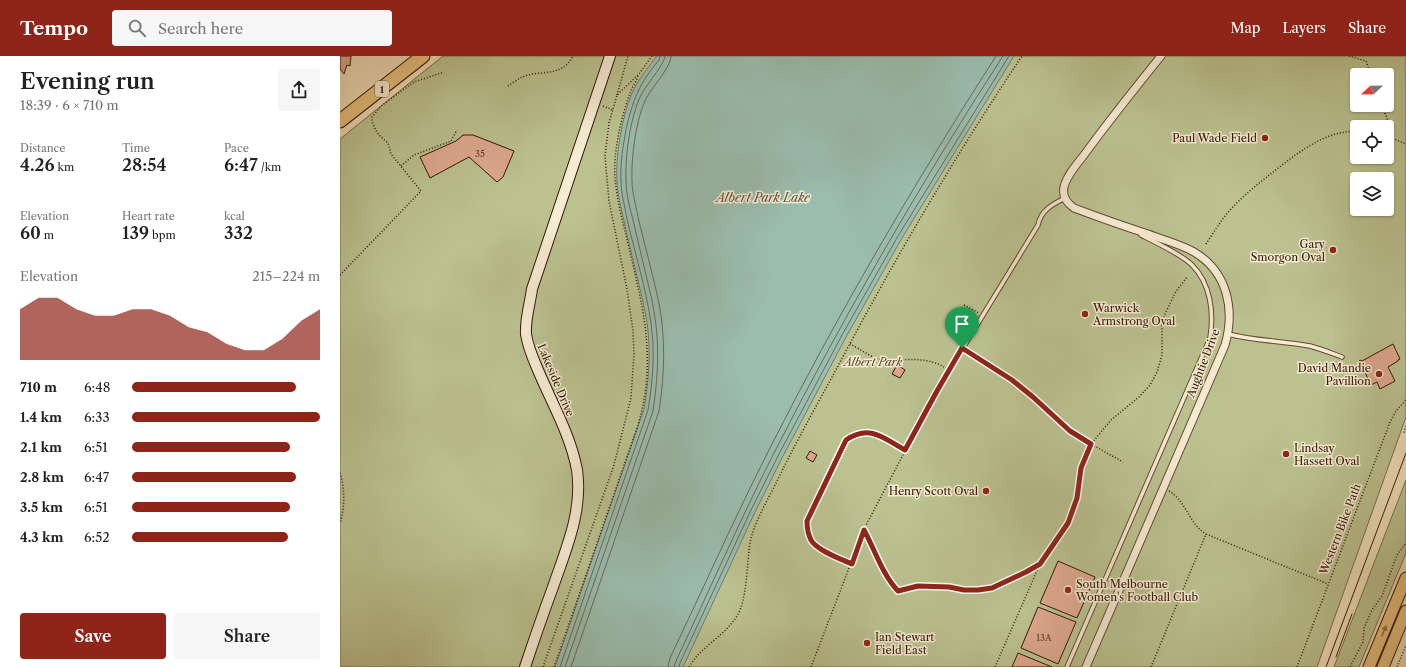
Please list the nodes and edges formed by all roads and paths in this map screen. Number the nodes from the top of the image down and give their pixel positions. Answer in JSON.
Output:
{"nodes":[{"id":1,"x":423,"y":56,"type":"edge"},
{"id":2,"x":573,"y":56,"type":"edge"},
{"id":3,"x":610,"y":56,"type":"edge"},
{"id":4,"x":628,"y":56,"type":"edge"},
{"id":5,"x":652,"y":56,"type":"edge"},
{"id":6,"x":1022,"y":56,"type":"edge"},
{"id":7,"x":1161,"y":56,"type":"edge"},
{"id":8,"x":1349,"y":56,"type":"edge"},
{"id":9,"x":1368,"y":68,"type":"edge"},
{"id":10,"x":444,"y":72,"type":"dead end"},
{"id":11,"x":639,"y":74,"type":"junction"},
{"id":12,"x":508,"y":86,"type":"dead end"},
{"id":13,"x":617,"y":95,"type":"junction"},
{"id":14,"x":340,"y":121,"type":"edge"},
{"id":15,"x":458,"y":130,"type":"dead end"},
{"id":16,"x":1350,"y":131,"type":"edge"},
{"id":17,"x":1394,"y":139,"type":"edge"},
{"id":18,"x":1406,"y":144,"type":"edge"},
{"id":19,"x":401,"y":166,"type":"junction"},
{"id":20,"x":1065,"y":198,"type":"junction"},
{"id":21,"x":1128,"y":227,"type":"junction"},
{"id":22,"x":1206,"y":244,"type":"dead end"},
{"id":23,"x":340,"y":275,"type":"edge"},
{"id":24,"x":1187,"y":277,"type":"dead end"},
{"id":25,"x":964,"y":304,"type":"dead end"},
{"id":26,"x":982,"y":315,"type":"junction"},
{"id":27,"x":1228,"y":334,"type":"junction"},
{"id":28,"x":850,"y":344,"type":"junction"},
{"id":29,"x":962,"y":348,"type":"junction"},
{"id":30,"x":1342,"y":357,"type":"dead end"},
{"id":31,"x":949,"y":370,"type":"junction"},
{"id":32,"x":936,"y":392,"type":"joint"},
{"id":33,"x":1406,"y":401,"type":"edge"},
{"id":34,"x":1406,"y":426,"type":"edge"},
{"id":35,"x":1406,"y":433,"type":"edge"},
{"id":36,"x":1091,"y":444,"type":"junction"},
{"id":37,"x":905,"y":450,"type":"junction"},
{"id":38,"x":1123,"y":462,"type":"dead end"},
{"id":39,"x":340,"y":473,"type":"edge"},
{"id":40,"x":1163,"y":487,"type":"junction"},
{"id":41,"x":340,"y":523,"type":"edge"},
{"id":42,"x":864,"y":530,"type":"junction"},
{"id":43,"x":1206,"y":534,"type":"junction"},
{"id":44,"x":1406,"y":543,"type":"edge"},
{"id":45,"x":852,"y":564,"type":"junction"},
{"id":46,"x":1040,"y":564,"type":"junction"},
{"id":47,"x":1406,"y":578,"type":"edge"},
{"id":48,"x":1328,"y":584,"type":"junction"},
{"id":49,"x":1406,"y":612,"type":"edge"},
{"id":50,"x":1406,"y":645,"type":"edge"},
{"id":51,"x":525,"y":667,"type":"edge"},
{"id":52,"x":543,"y":667,"type":"edge"},
{"id":53,"x":554,"y":667,"type":"edge"},
{"id":54,"x":689,"y":667,"type":"edge"},
{"id":55,"x":811,"y":667,"type":"edge"},
{"id":56,"x":995,"y":667,"type":"edge"},
{"id":57,"x":1067,"y":667,"type":"edge"},
{"id":58,"x":1086,"y":667,"type":"edge"},
{"id":59,"x":1151,"y":667,"type":"edge"},
{"id":60,"x":1297,"y":667,"type":"edge"},
{"id":61,"x":1350,"y":667,"type":"edge"},
{"id":62,"x":1369,"y":667,"type":"edge"},
{"id":63,"x":1383,"y":667,"type":"edge"},
{"id":64,"x":1397,"y":667,"type":"edge"}],
"edges":[{"from":1,"to":14,"type":"highway","number":"1"},
{"from":2,"to":12,"type":"path"},
{"from":3,"to":51,"type":"street","name":"Lakeside Drive"},
{"from":4,"to":13,"type":"path"},
{"from":5,"to":11,"type":"path"},
{"from":6,"to":28,"type":"path"},
{"from":7,"to":20,"type":"street"},
{"from":8,"to":9,"type":"path"},
{"from":10,"to":19,"type":"path"},
{"from":11,"to":13,"type":"path"},
{"from":11,"to":53,"type":"path"},
{"from":13,"to":52,"type":"path"},
{"from":15,"to":19,"type":"path"},
{"from":16,"to":22,"type":"path"},
{"from":17,"to":18,"type":"path"},
{"from":19,"to":23,"type":"path"},
{"from":20,"to":21,"type":"street","name":"Aughtie Drive"},
{"from":20,"to":26,"type":"lane"},
{"from":21,"to":27,"type":"street","name":"Aughtie Drive"},
{"from":21,"to":57,"type":"lane"},
{"from":24,"to":36,"type":"path"},
{"from":25,"to":26,"type":"path"},
{"from":26,"to":29,"type":"lane"},
{"from":27,"to":30,"type":"lane"},
{"from":27,"to":40,"type":"street","name":"Aughtie Drive"},
{"from":28,"to":31,"type":"path"},
{"from":28,"to":54,"type":"path"},
{"from":29,"to":31,"type":"lane"},
{"from":29,"to":36,"type":"path"},
{"from":31,"to":32,"type":"lane"},
{"from":32,"to":37,"type":"path"},
{"from":33,"to":48,"type":"path","name":"Western Bike Path"},
{"from":34,"to":35,"type":"path"},
{"from":36,"to":38,"type":"path"},
{"from":36,"to":46,"type":"path"},
{"from":37,"to":42,"type":"path"},
{"from":37,"to":45,"type":"path"},
{"from":39,"to":41,"type":"path"},
{"from":40,"to":43,"type":"path"},
{"from":40,"to":58,"type":"street","name":"Aughtie Drive"},
{"from":42,"to":45,"type":"path"},
{"from":42,"to":46,"type":"path"},
{"from":43,"to":48,"type":"path"},
{"from":43,"to":59,"type":"path"},
{"from":44,"to":61,"type":"path"},
{"from":45,"to":55,"type":"path"},
{"from":46,"to":56,"type":"path"},
{"from":62,"to":47,"type":"main road","one_way":true},
{"from":48,"to":60,"type":"path","name":"Western Bike Path"},
{"from":49,"to":63,"type":"main road"},
{"from":50,"to":64,"type":"path"}]}
